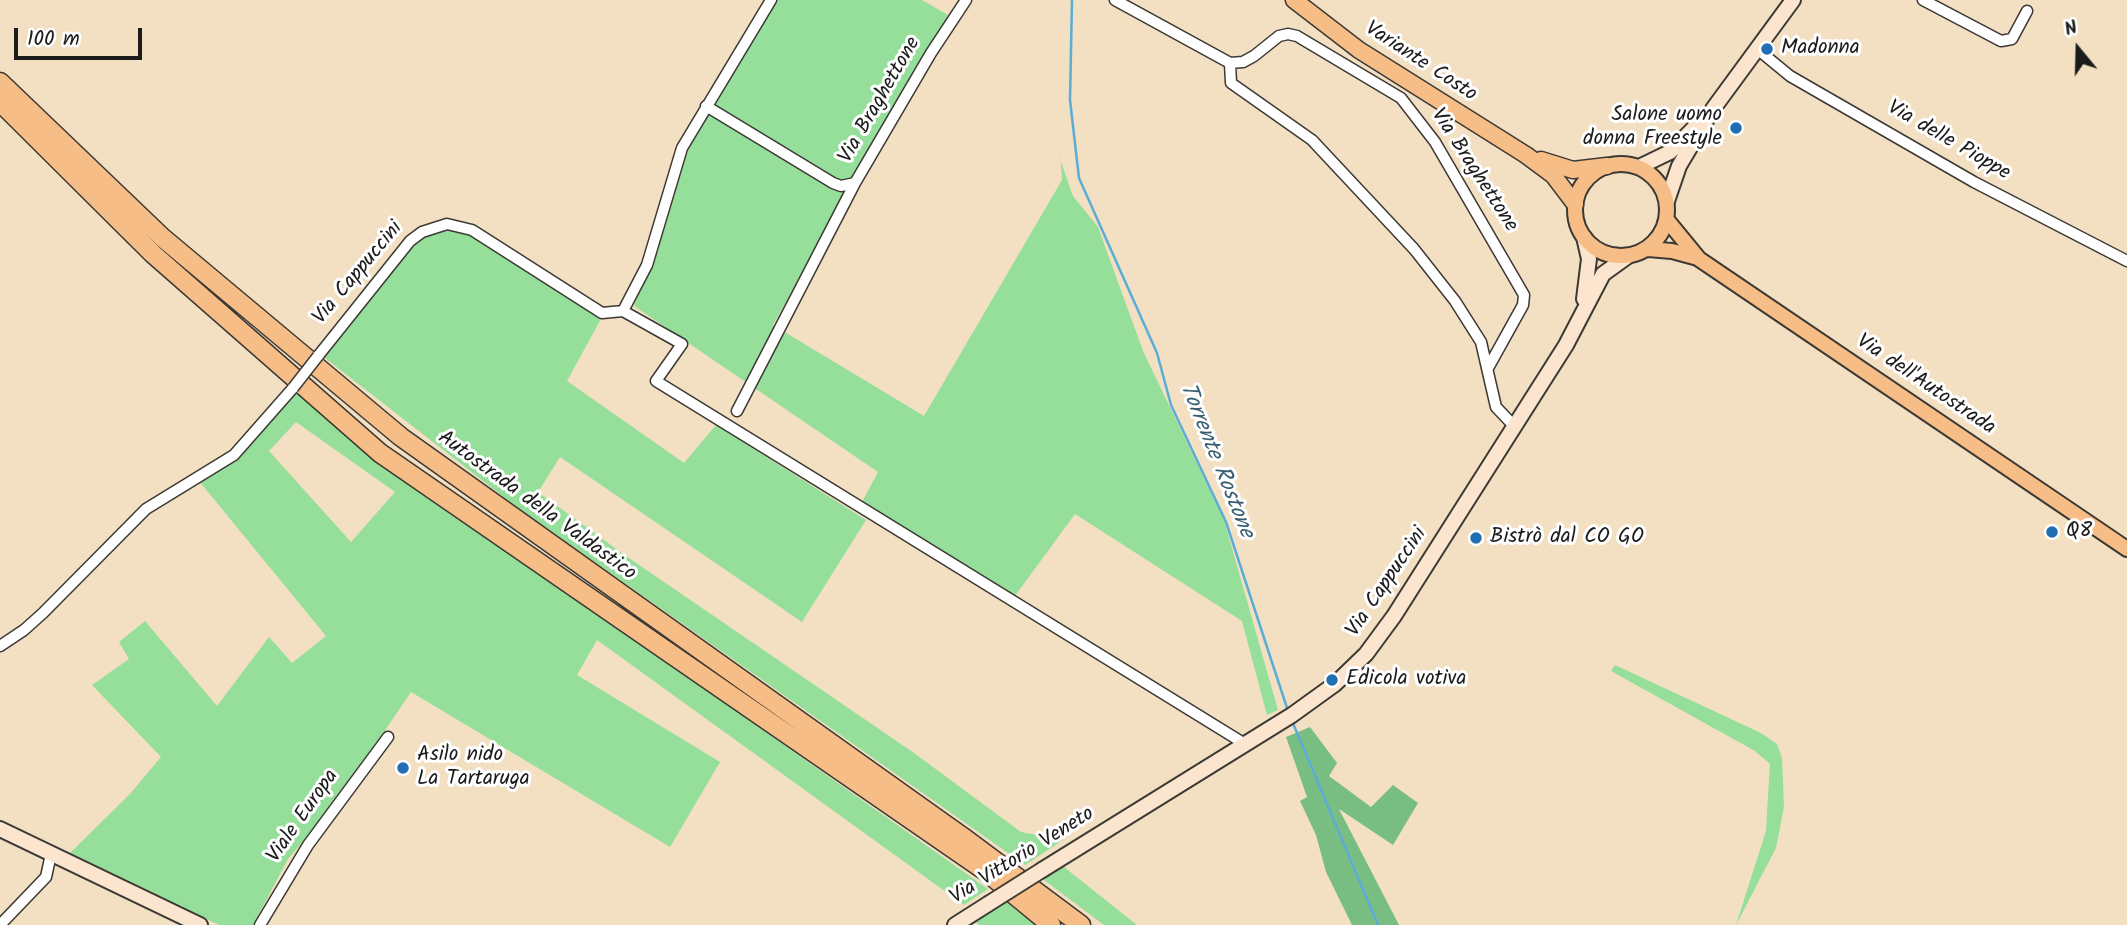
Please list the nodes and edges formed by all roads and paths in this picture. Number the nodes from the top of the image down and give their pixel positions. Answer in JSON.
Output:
{"nodes":[{"id":1,"x":771,"y":0,"type":"edge"},
{"id":2,"x":966,"y":0,"type":"edge"},
{"id":3,"x":1115,"y":0,"type":"edge"},
{"id":4,"x":1294,"y":0,"type":"edge"},
{"id":5,"x":1793,"y":0,"type":"edge"},
{"id":6,"x":1923,"y":0,"type":"edge"},
{"id":7,"x":2027,"y":11,"type":"dead end"},
{"id":8,"x":1756,"y":48,"type":"junction"},
{"id":9,"x":1230,"y":63,"type":"junction"},
{"id":10,"x":0,"y":82,"type":"edge"},
{"id":11,"x":0,"y":102,"type":"edge"},
{"id":12,"x":706,"y":106,"type":"junction"},
{"id":13,"x":1713,"y":109,"type":"junction"},
{"id":14,"x":1526,"y":155,"type":"junction"},
{"id":15,"x":1606,"y":166,"type":"junction"},
{"id":16,"x":1639,"y":167,"type":"junction"},
{"id":17,"x":855,"y":183,"type":"junction"},
{"id":18,"x":1667,"y":201,"type":"junction"},
{"id":19,"x":1575,"y":204,"type":"junction"},
{"id":20,"x":1667,"y":220,"type":"junction"},
{"id":21,"x":1584,"y":237,"type":"junction"},
{"id":22,"x":1648,"y":248,"type":"junction"},
{"id":23,"x":1628,"y":256,"type":"junction"},
{"id":24,"x":1699,"y":259,"type":"junction"},
{"id":25,"x":2127,"y":261,"type":"edge"},
{"id":26,"x":623,"y":311,"type":"junction"},
{"id":27,"x":1582,"y":311,"type":"junction"},
{"id":28,"x":1488,"y":368,"type":"junction"},
{"id":29,"x":737,"y":411,"type":"dead end"},
{"id":30,"x":1514,"y":426,"type":"junction"},
{"id":31,"x":2127,"y":549,"type":"edge"},
{"id":32,"x":0,"y":646,"type":"edge"},
{"id":33,"x":387,"y":737,"type":"dead end"},
{"id":34,"x":1245,"y":744,"type":"junction"},
{"id":35,"x":1114,"y":825,"type":"joint"},
{"id":36,"x":0,"y":829,"type":"edge"},
{"id":37,"x":51,"y":854,"type":"junction"},
{"id":38,"x":4,"y":924,"type":"edge"},
{"id":39,"x":200,"y":925,"type":"edge"},
{"id":40,"x":260,"y":925,"type":"edge"},
{"id":41,"x":955,"y":925,"type":"edge"},
{"id":42,"x":1051,"y":925,"type":"edge"},
{"id":43,"x":1081,"y":925,"type":"edge"}],
"edges":[{"from":1,"to":12,"type":"street"},
{"from":2,"to":17,"type":"street","name":"Via Braghettone"},
{"from":3,"to":9,"type":"street"},
{"from":4,"to":14,"type":"highway","name":"Variante Costo"},
{"from":5,"to":8,"type":"main road"},
{"from":6,"to":7,"type":"street"},
{"from":8,"to":13,"type":"main road"},
{"from":8,"to":25,"type":"street","name":"Via delle Pioppe"},
{"from":9,"to":28,"type":"street"},
{"from":9,"to":28,"type":"street","name":"Via Braghettone"},
{"from":10,"to":43,"type":"highway","name":"Autostrada della Valdastico"},
{"from":11,"to":42,"type":"highway","name":"Autostrada della Valdastico"},
{"from":12,"to":17,"type":"street","name":"Via Braghettone"},
{"from":12,"to":26,"type":"street"},
{"from":13,"to":16,"type":"main road"},
{"from":13,"to":18,"type":"main road"},
{"from":14,"to":15,"type":"highway"},
{"from":14,"to":19,"type":"highway"},
{"from":15,"to":16,"type":"main road"},
{"from":15,"to":19,"type":"main road"},
{"from":16,"to":18,"type":"main road"},
{"from":17,"to":29,"type":"street"},
{"from":18,"to":20,"type":"main road"},
{"from":19,"to":21,"type":"main road"},
{"from":20,"to":22,"type":"main road"},
{"from":20,"to":24,"type":"main road"},
{"from":21,"to":23,"type":"main road"},
{"from":21,"to":27,"type":"main road","name":"Via Cappuccini"},
{"from":22,"to":23,"type":"main road"},
{"from":22,"to":24,"type":"main road"},
{"from":23,"to":27,"type":"main road","name":"Via Cappuccini"},
{"from":24,"to":31,"type":"main road","name":"Via dell'Autostrada"},
{"from":26,"to":32,"type":"street","name":"Via Cappuccini","bridge":true},
{"from":26,"to":34,"type":"street","name":"Via Cappuccini"},
{"from":27,"to":30,"type":"main road","name":"Via Cappuccini"},
{"from":28,"to":30,"type":"street"},
{"from":30,"to":34,"type":"main road","name":"Via Cappuccini"},
{"from":33,"to":40,"type":"street","name":"Viale Europa"},
{"from":34,"to":35,"type":"main road","name":"Via Cappuccini"},
{"from":35,"to":41,"type":"main road","name":"Via Vittorio Veneto","bridge":true},
{"from":36,"to":37,"type":"main road"},
{"from":37,"to":38,"type":"street"},
{"from":37,"to":39,"type":"main road"}]}
